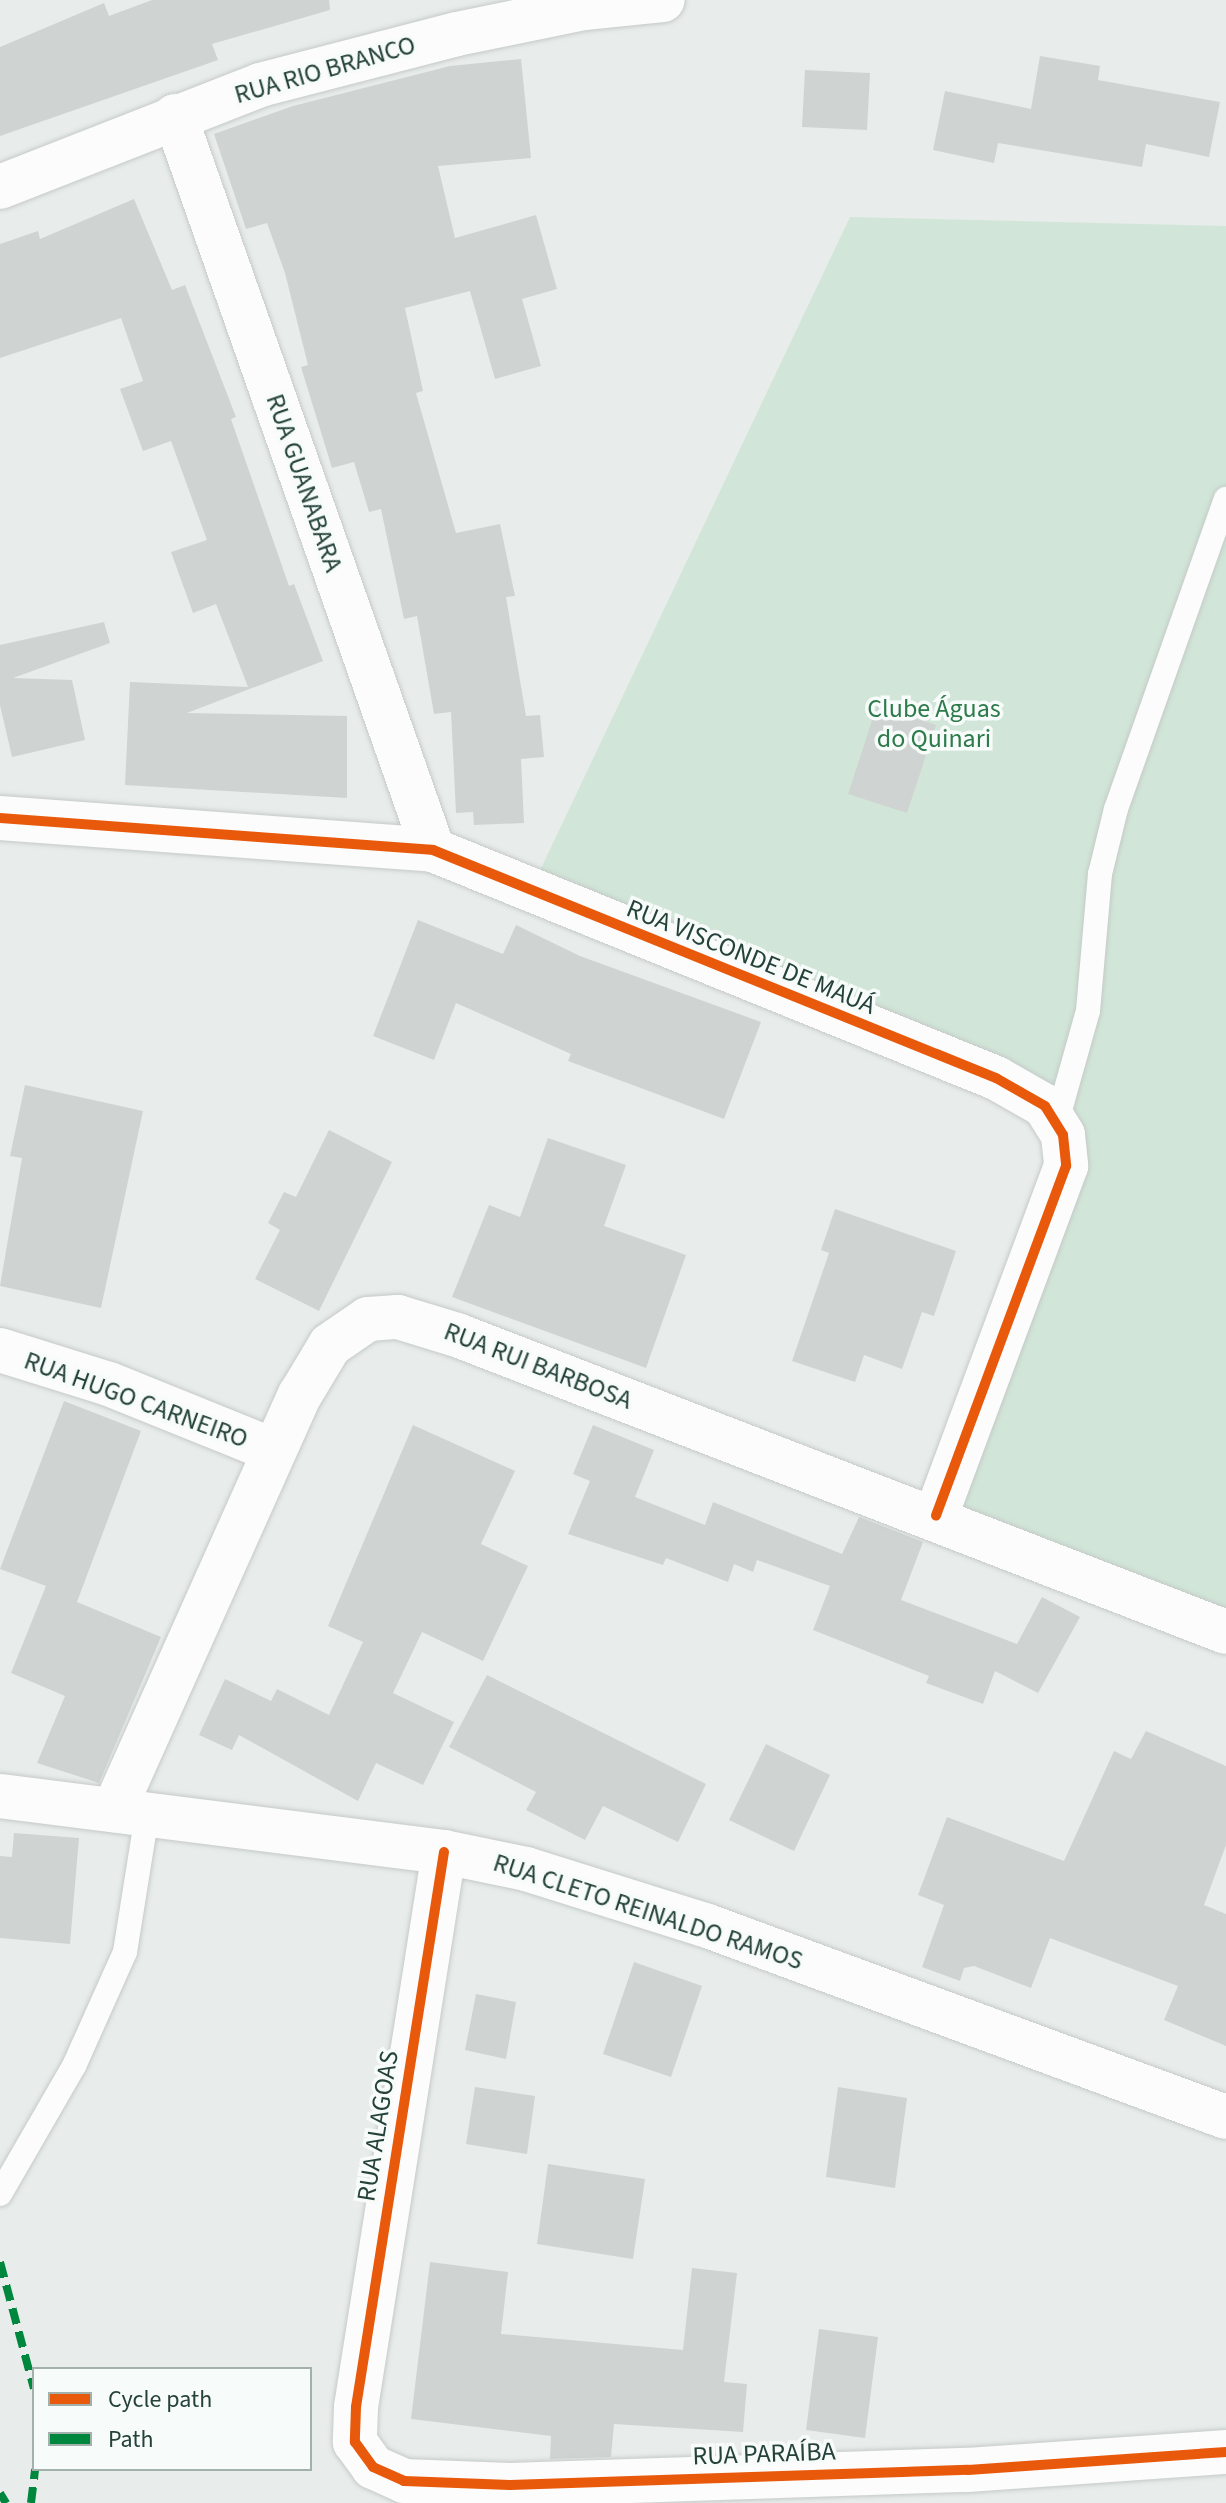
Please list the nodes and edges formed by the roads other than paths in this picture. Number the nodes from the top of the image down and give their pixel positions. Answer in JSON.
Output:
{"nodes":[{"id":1,"x":663,"y":0,"type":"edge"},
{"id":2,"x":175,"y":116,"type":"junction"},
{"id":3,"x":0,"y":187,"type":"edge"},
{"id":4,"x":1226,"y":499,"type":"edge"},
{"id":5,"x":0,"y":818,"type":"edge"},
{"id":6,"x":433,"y":850,"type":"junction"},
{"id":7,"x":1057,"y":1121,"type":"junction"},
{"id":8,"x":0,"y":1350,"type":"edge"},
{"id":9,"x":272,"y":1450,"type":"junction"},
{"id":10,"x":936,"y":1516,"type":"junction"},
{"id":11,"x":1226,"y":1632,"type":"edge"},
{"id":12,"x":0,"y":1796,"type":"edge"},
{"id":13,"x":130,"y":1812,"type":"junction"},
{"id":14,"x":444,"y":1852,"type":"junction"},
{"id":15,"x":1226,"y":2117,"type":"edge"},
{"id":16,"x":0,"y":2194,"type":"edge"},
{"id":17,"x":356,"y":2407,"type":"joint"},
{"id":18,"x":1226,"y":2452,"type":"edge"},
{"id":19,"x":961,"y":2486,"type":"edge"},
{"id":20,"x":507,"y":2494,"type":"edge"}],
"edges":[{"from":1,"to":2,"type":"street","name":"RUA RIO BRANCO"},
{"from":2,"to":3,"type":"street","name":"RUA RIO BRANCO"},
{"from":2,"to":6,"type":"street","name":"RUA GUANABARA"},
{"from":4,"to":7,"type":"lane"},
{"from":5,"to":6,"type":"street","name":"RUA VISCONDE DE MAUÁ"},
{"from":6,"to":7,"type":"street","name":"RUA VISCONDE DE MAUÁ"},
{"from":7,"to":10,"type":"street"},
{"from":8,"to":9,"type":"street","name":"RUA HUGO CARNEIRO"},
{"from":9,"to":10,"type":"street","name":"RUA RUI BARBOSA"},
{"from":9,"to":13,"type":"street","name":"RUA RUI BARBOSA"},
{"from":10,"to":11,"type":"street","name":"RUA RUI BARBOSA"},
{"from":12,"to":13,"type":"street","name":"RUA CLETO REINALDO RAMOS"},
{"from":13,"to":14,"type":"street","name":"RUA CLETO REINALDO RAMOS"},
{"from":13,"to":16,"type":"lane"},
{"from":14,"to":15,"type":"street","name":"RUA CLETO REINALDO RAMOS"},
{"from":14,"to":17,"type":"street","name":"RUA ALAGOAS"},
{"from":17,"to":20,"type":"street","name":"RUA PARAÍBA"},
{"from":18,"to":19,"type":"street","name":"RUA PARAÍBA"},
{"from":19,"to":20,"type":"street","name":"RUA PARAÍBA"}]}
